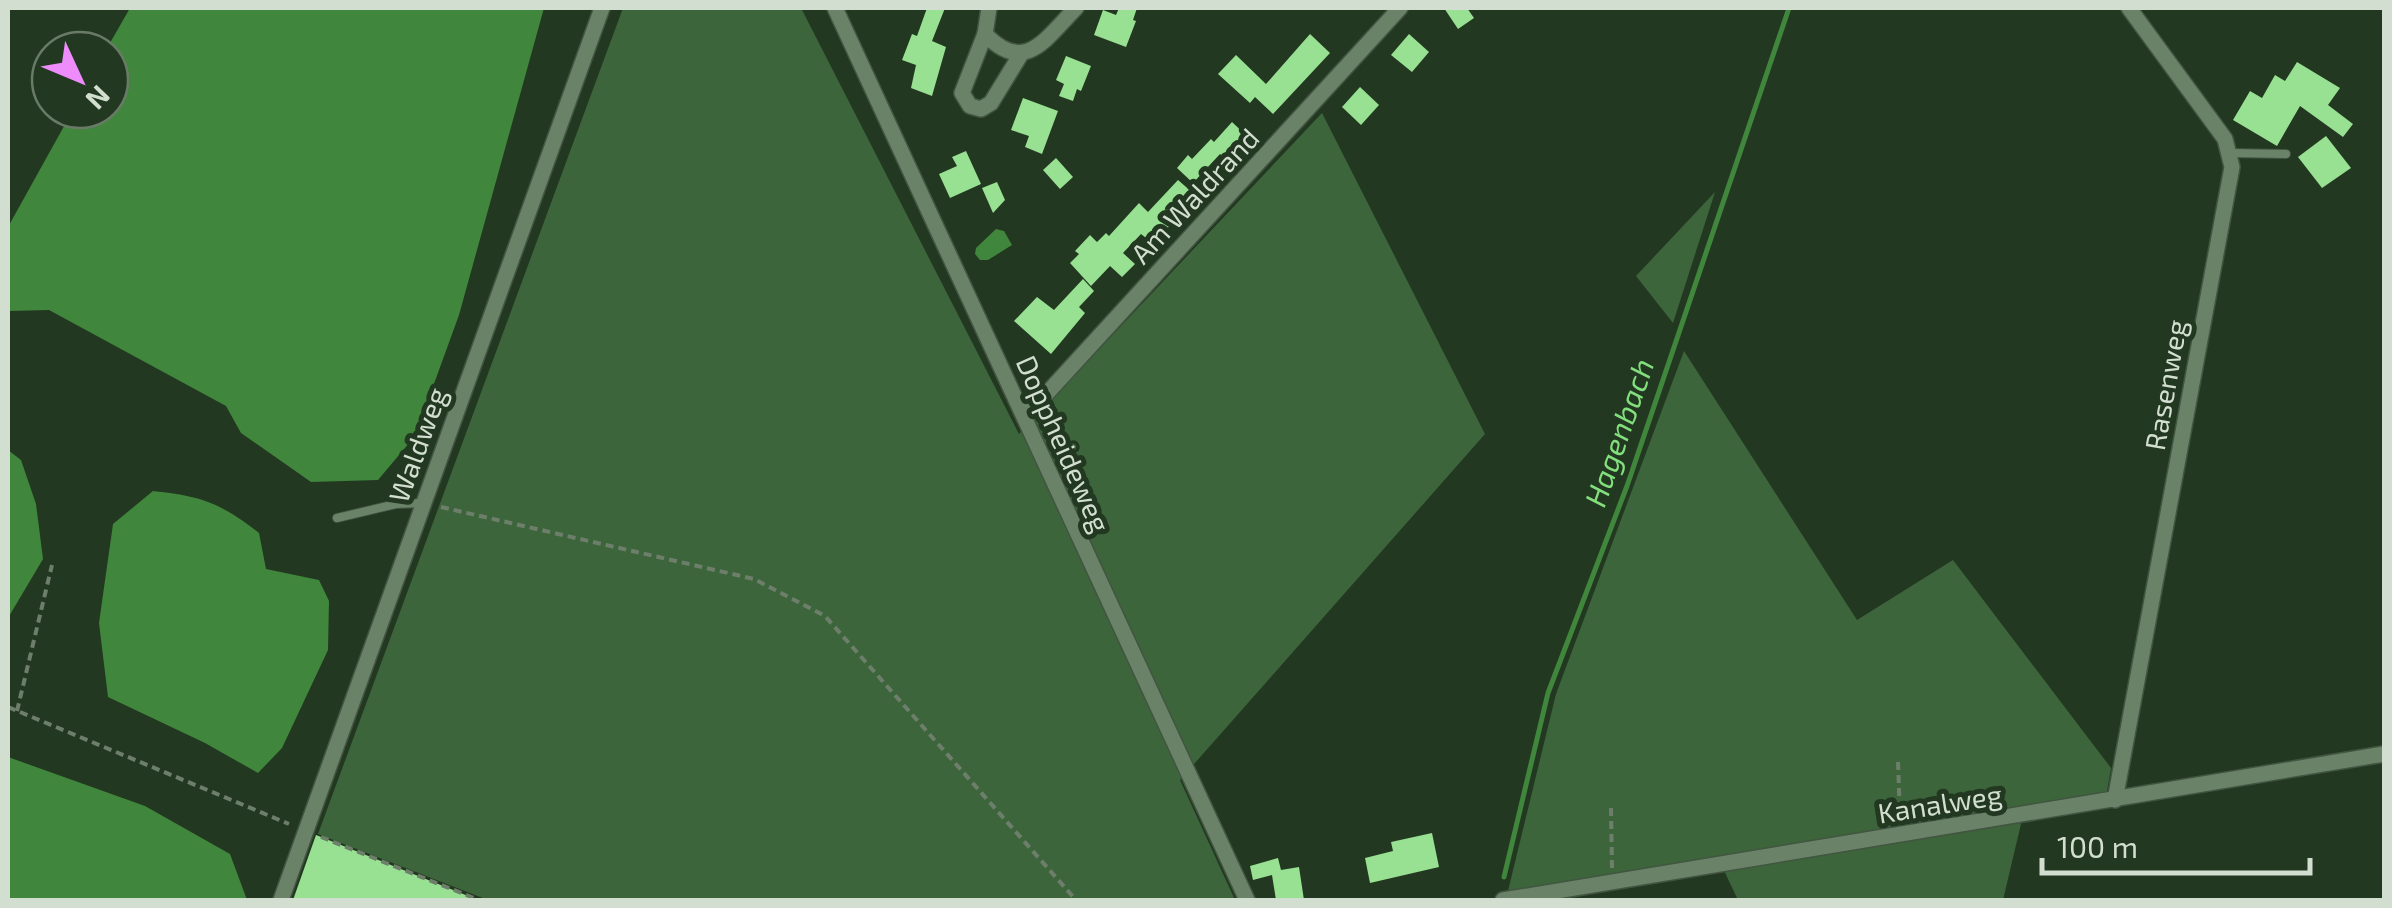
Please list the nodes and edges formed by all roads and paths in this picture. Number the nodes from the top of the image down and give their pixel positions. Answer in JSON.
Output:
{"nodes":[{"id":1,"x":602,"y":8,"type":"edge"},
{"id":2,"x":835,"y":8,"type":"edge"},
{"id":3,"x":989,"y":8,"type":"edge"},
{"id":4,"x":1076,"y":8,"type":"edge"},
{"id":5,"x":1400,"y":8,"type":"edge"},
{"id":6,"x":2129,"y":8,"type":"edge"},
{"id":7,"x":985,"y":34,"type":"junction"},
{"id":8,"x":1021,"y":54,"type":"junction"},
{"id":9,"x":2228,"y":154,"type":"junction"},
{"id":10,"x":2286,"y":154,"type":"dead end"},
{"id":11,"x":1023,"y":413,"type":"junction"},
{"id":12,"x":424,"y":504,"type":"junction"},
{"id":13,"x":337,"y":518,"type":"dead end"},
{"id":14,"x":52,"y":566,"type":"dead end"},
{"id":15,"x":8,"y":707,"type":"edge"},
{"id":16,"x":17,"y":711,"type":"junction"},
{"id":17,"x":2384,"y":754,"type":"edge"},
{"id":18,"x":1898,"y":762,"type":"dead end"},
{"id":19,"x":2114,"y":800,"type":"junction"},
{"id":20,"x":1612,"y":808,"type":"dead end"},
{"id":21,"x":306,"y":831,"type":"junction"},
{"id":22,"x":1900,"y":836,"type":"junction"},
{"id":23,"x":1613,"y":883,"type":"junction"},
{"id":24,"x":281,"y":900,"type":"edge"},
{"id":25,"x":480,"y":900,"type":"edge"},
{"id":26,"x":1076,"y":900,"type":"edge"},
{"id":27,"x":1247,"y":900,"type":"edge"},
{"id":28,"x":1503,"y":900,"type":"edge"}],
"edges":[{"from":1,"to":12,"type":"street","name":"Waldweg"},
{"from":2,"to":11,"type":"street","name":"Doppheideweg"},
{"from":3,"to":7,"type":"street"},
{"from":4,"to":8,"type":"street"},
{"from":5,"to":11,"type":"street","name":"Am Waldrand"},
{"from":6,"to":9,"type":"street"},
{"from":7,"to":8,"type":"street"},
{"from":7,"to":8,"type":"street"},
{"from":9,"to":10,"type":"lane"},
{"from":9,"to":19,"type":"street","name":"Rasenweg"},
{"from":11,"to":27,"type":"street","name":"Doppheideweg"},
{"from":12,"to":13,"type":"lane"},
{"from":12,"to":21,"type":"street","name":"Waldweg"},
{"from":12,"to":26,"type":"path"},
{"from":14,"to":16,"type":"path"},
{"from":15,"to":16,"type":"path"},
{"from":16,"to":21,"type":"path"},
{"from":17,"to":19,"type":"street","name":"Kanalweg"},
{"from":18,"to":22,"type":"path"},
{"from":19,"to":22,"type":"street","name":"Kanalweg"},
{"from":20,"to":23,"type":"path"},
{"from":21,"to":24,"type":"street","name":"Waldweg"},
{"from":21,"to":25,"type":"path"},
{"from":22,"to":23,"type":"street","name":"Kanalweg"},
{"from":23,"to":28,"type":"street","name":"Kanalweg"}]}
